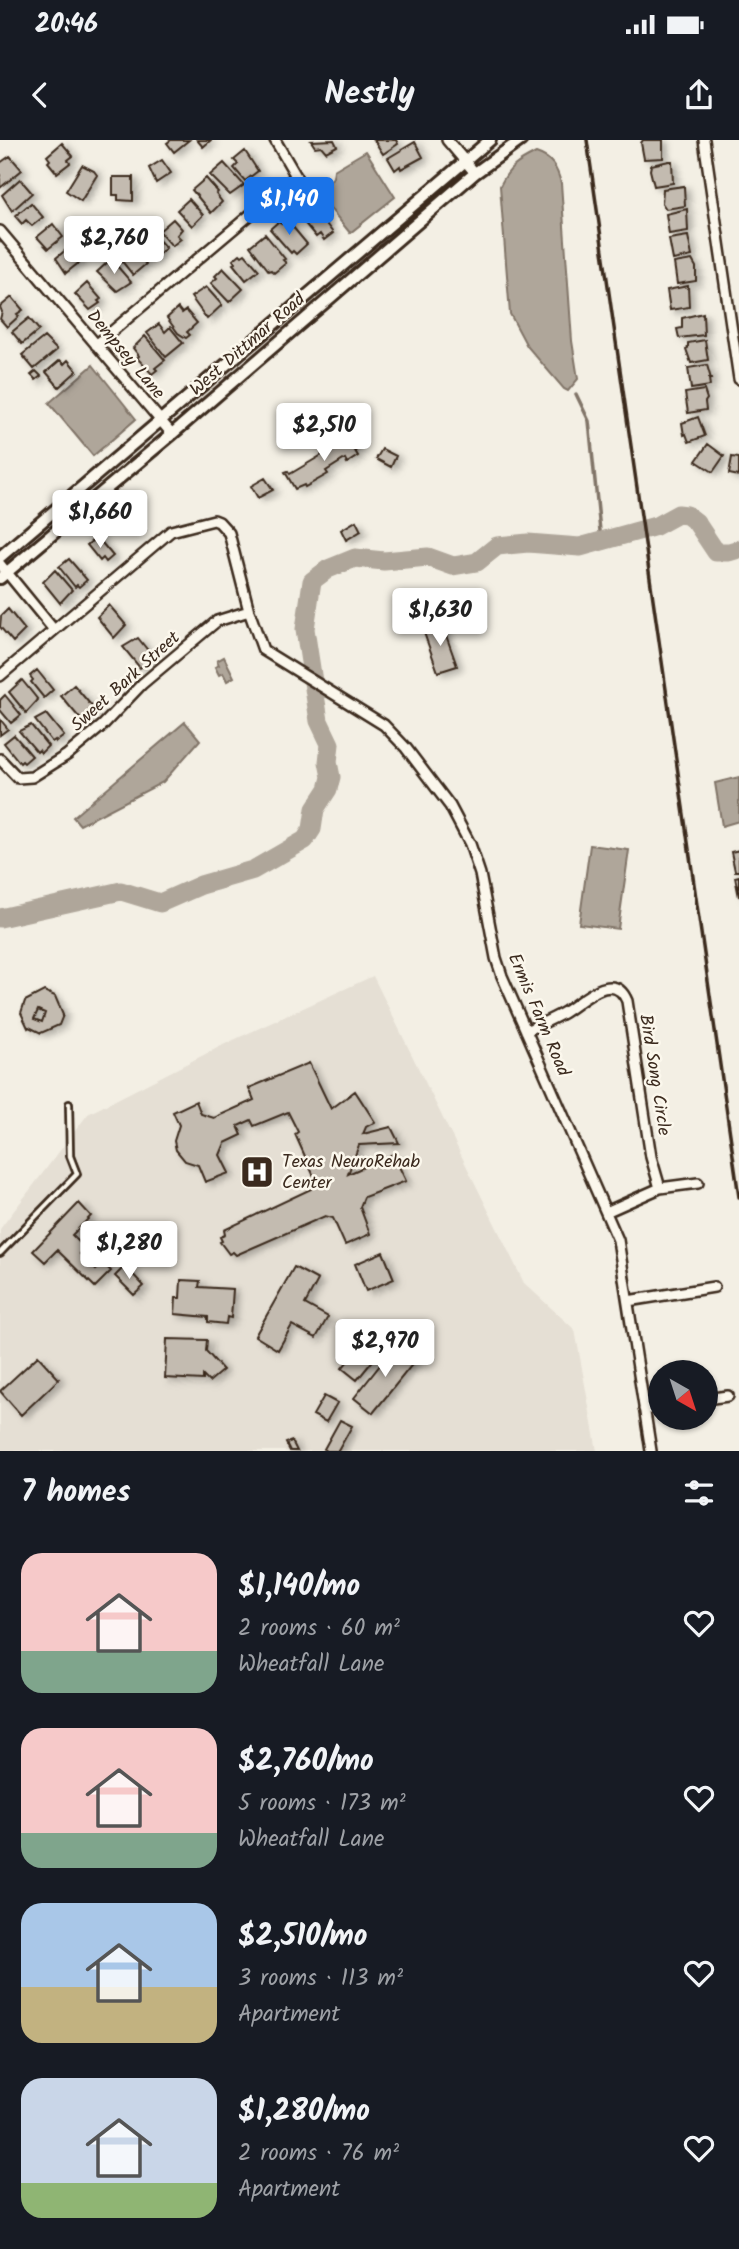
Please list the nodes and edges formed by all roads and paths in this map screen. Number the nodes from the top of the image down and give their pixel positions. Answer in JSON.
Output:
{"nodes":[{"id":1,"x":275,"y":140,"type":"edge"},
{"id":2,"x":447,"y":140,"type":"edge"},
{"id":3,"x":490,"y":140,"type":"edge"},
{"id":4,"x":521,"y":140,"type":"edge"},
{"id":5,"x":704,"y":140,"type":"edge"},
{"id":6,"x":464,"y":160,"type":"junction"},
{"id":7,"x":475,"y":173,"type":"junction"},
{"id":8,"x":0,"y":231,"type":"edge"},
{"id":9,"x":96,"y":345,"type":"junction"},
{"id":10,"x":739,"y":379,"type":"edge"},
{"id":11,"x":161,"y":422,"type":"junction"},
{"id":12,"x":172,"y":434,"type":"junction"},
{"id":13,"x":0,"y":557,"type":"edge"},
{"id":14,"x":2,"y":572,"type":"edge"},
{"id":15,"x":249,"y":611,"type":"junction"},
{"id":16,"x":54,"y":630,"type":"junction"},
{"id":17,"x":0,"y":676,"type":"edge"},
{"id":18,"x":0,"y":759,"type":"edge"},
{"id":19,"x":526,"y":1031,"type":"junction"},
{"id":20,"x":69,"y":1104,"type":"dead end"},
{"id":21,"x":698,"y":1183,"type":"dead end"},
{"id":22,"x":660,"y":1188,"type":"junction"},
{"id":23,"x":606,"y":1212,"type":"junction"},
{"id":24,"x":0,"y":1253,"type":"edge"},
{"id":25,"x":714,"y":1287,"type":"dead end"},
{"id":26,"x":628,"y":1301,"type":"junction"},
{"id":27,"x":728,"y":1396,"type":"dead end"},
{"id":28,"x":718,"y":1397,"type":"edge"},
{"id":29,"x":648,"y":1408,"type":"edge"},
{"id":30,"x":644,"y":1409,"type":"junction"},
{"id":31,"x":651,"y":1451,"type":"edge"}],
"edges":[{"from":1,"to":9,"type":"street"},
{"from":2,"to":6,"type":"street"},
{"from":3,"to":6,"type":"street","name":"West Dittmar Road"},
{"from":4,"to":7,"type":"street","name":"West Dittmar Road"},
{"from":5,"to":10,"type":"street"},
{"from":6,"to":7,"type":"street"},
{"from":6,"to":11,"type":"street","name":"West Dittmar Road"},
{"from":7,"to":12,"type":"street","name":"West Dittmar Road"},
{"from":8,"to":9,"type":"street","name":"Dempsey Lane"},
{"from":9,"to":11,"type":"street","name":"Dempsey Lane"},
{"from":11,"to":12,"type":"street","name":"Dempsey Lane"},
{"from":11,"to":13,"type":"street","name":"West Dittmar Road"},
{"from":12,"to":14,"type":"street","name":"West Dittmar Road"},
{"from":14,"to":16,"type":"street"},
{"from":15,"to":16,"type":"street","name":"Ermis Farm Road"},
{"from":15,"to":18,"type":"street","name":"Sweet Bark Street"},
{"from":15,"to":19,"type":"street","name":"Ermis Farm Road"},
{"from":16,"to":17,"type":"street"},
{"from":19,"to":22,"type":"street","name":"Bird Song Circle"},
{"from":19,"to":23,"type":"street","name":"Ermis Farm Road"},
{"from":20,"to":24,"type":"lane"},
{"from":21,"to":22,"type":"street"},
{"from":22,"to":23,"type":"street"},
{"from":23,"to":26,"type":"street","name":"Ermis Farm Road"},
{"from":25,"to":26,"type":"street"},
{"from":26,"to":30,"type":"street","name":"Ermis Farm Road"},
{"from":27,"to":28,"type":"street"},
{"from":29,"to":30,"type":"street"},
{"from":30,"to":31,"type":"street","name":"Ermis Farm Road"}]}
